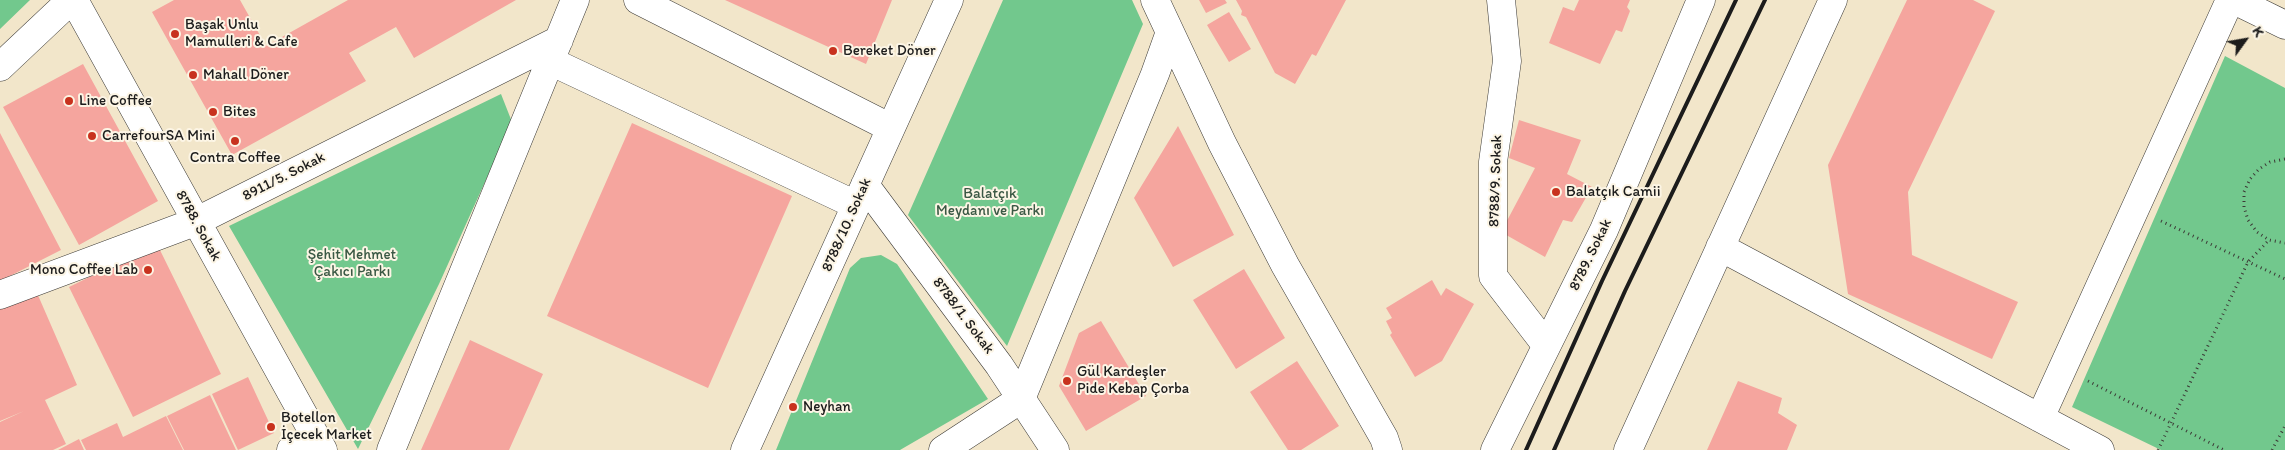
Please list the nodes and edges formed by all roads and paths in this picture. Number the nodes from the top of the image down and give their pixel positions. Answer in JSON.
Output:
{"nodes":[{"id":1,"x":73,"y":0,"type":"edge"},
{"id":2,"x":576,"y":0,"type":"edge"},
{"id":3,"x":638,"y":0,"type":"edge"},
{"id":4,"x":949,"y":0,"type":"edge"},
{"id":5,"x":1155,"y":0,"type":"edge"},
{"id":6,"x":1501,"y":0,"type":"edge"},
{"id":7,"x":1701,"y":0,"type":"edge"},
{"id":8,"x":1833,"y":0,"type":"edge"},
{"id":9,"x":2232,"y":0,"type":"edge"},
{"id":10,"x":2285,"y":24,"type":"edge"},
{"id":11,"x":1170,"y":32,"type":"junction"},
{"id":12,"x":555,"y":50,"type":"junction"},
{"id":13,"x":0,"y":67,"type":"edge"},
{"id":14,"x":891,"y":128,"type":"junction"},
{"id":15,"x":2285,"y":160,"type":"edge"},
{"id":16,"x":861,"y":195,"type":"junction"},
{"id":17,"x":2136,"y":209,"type":"junction"},
{"id":18,"x":195,"y":222,"type":"junction"},
{"id":19,"x":2269,"y":240,"type":"junction"},
{"id":20,"x":2285,"y":243,"type":"edge"},
{"id":21,"x":1720,"y":247,"type":"junction"},
{"id":22,"x":2248,"y":262,"type":"junction"},
{"id":23,"x":2285,"y":279,"type":"edge"},
{"id":24,"x":0,"y":295,"type":"edge"},
{"id":25,"x":1546,"y":345,"type":"junction"},
{"id":26,"x":2064,"y":368,"type":"junction"},
{"id":27,"x":1021,"y":399,"type":"junction"},
{"id":28,"x":2040,"y":418,"type":"junction"},
{"id":29,"x":2171,"y":424,"type":"junction"},
{"id":30,"x":2285,"y":426,"type":"edge"},
{"id":31,"x":320,"y":444,"type":"edge"},
{"id":32,"x":291,"y":450,"type":"edge"},
{"id":33,"x":391,"y":450,"type":"edge"},
{"id":34,"x":745,"y":450,"type":"edge"},
{"id":35,"x":943,"y":450,"type":"edge"},
{"id":36,"x":1055,"y":450,"type":"edge"},
{"id":37,"x":1388,"y":450,"type":"edge"},
{"id":38,"x":1495,"y":450,"type":"edge"},
{"id":39,"x":1628,"y":450,"type":"edge"},
{"id":40,"x":2100,"y":450,"type":"edge"},
{"id":41,"x":2158,"y":450,"type":"edge"},
{"id":42,"x":2224,"y":450,"type":"edge"},
{"id":43,"x":2272,"y":450,"type":"edge"}],
"edges":[{"from":1,"to":13,"type":"street"},
{"from":1,"to":18,"type":"street","name":"8788. Sokak"},
{"from":2,"to":12,"type":"street"},
{"from":3,"to":14,"type":"street"},
{"from":4,"to":14,"type":"street","name":"8788/10. Sokak"},
{"from":5,"to":11,"type":"street"},
{"from":6,"to":25,"type":"street","name":"8788/9. Sokak"},
{"from":7,"to":25,"type":"street","name":"8789. Sokak"},
{"from":8,"to":21,"type":"street"},
{"from":9,"to":10,"type":"street"},
{"from":9,"to":17,"type":"street"},
{"from":11,"to":27,"type":"street"},
{"from":11,"to":37,"type":"street"},
{"from":12,"to":16,"type":"street"},
{"from":12,"to":18,"type":"street","name":"8911/5. Sokak"},
{"from":12,"to":33,"type":"street"},
{"from":14,"to":16,"type":"street","name":"8788/10. Sokak"},
{"from":15,"to":19,"type":"path"},
{"from":16,"to":27,"type":"street","name":"8788/1. Sokak"},
{"from":16,"to":34,"type":"street","name":"8788/10. Sokak"},
{"from":17,"to":22,"type":"path"},
{"from":17,"to":26,"type":"street"},
{"from":18,"to":24,"type":"street","name":"8911/5. Sokak"},
{"from":18,"to":31,"type":"street","name":"8788. Sokak"},
{"from":19,"to":20,"type":"path"},
{"from":19,"to":22,"type":"path"},
{"from":21,"to":28,"type":"street"},
{"from":21,"to":39,"type":"street"},
{"from":22,"to":23,"type":"path"},
{"from":22,"to":29,"type":"path"},
{"from":25,"to":38,"type":"street","name":"8789. Sokak"},
{"from":26,"to":28,"type":"street"},
{"from":26,"to":29,"type":"path"},
{"from":27,"to":35,"type":"street"},
{"from":27,"to":36,"type":"street","name":"8788/1. Sokak"},
{"from":28,"to":40,"type":"street"},
{"from":29,"to":41,"type":"path"},
{"from":29,"to":42,"type":"path"},
{"from":30,"to":43,"type":"path"},
{"from":31,"to":32,"type":"street"}]}
